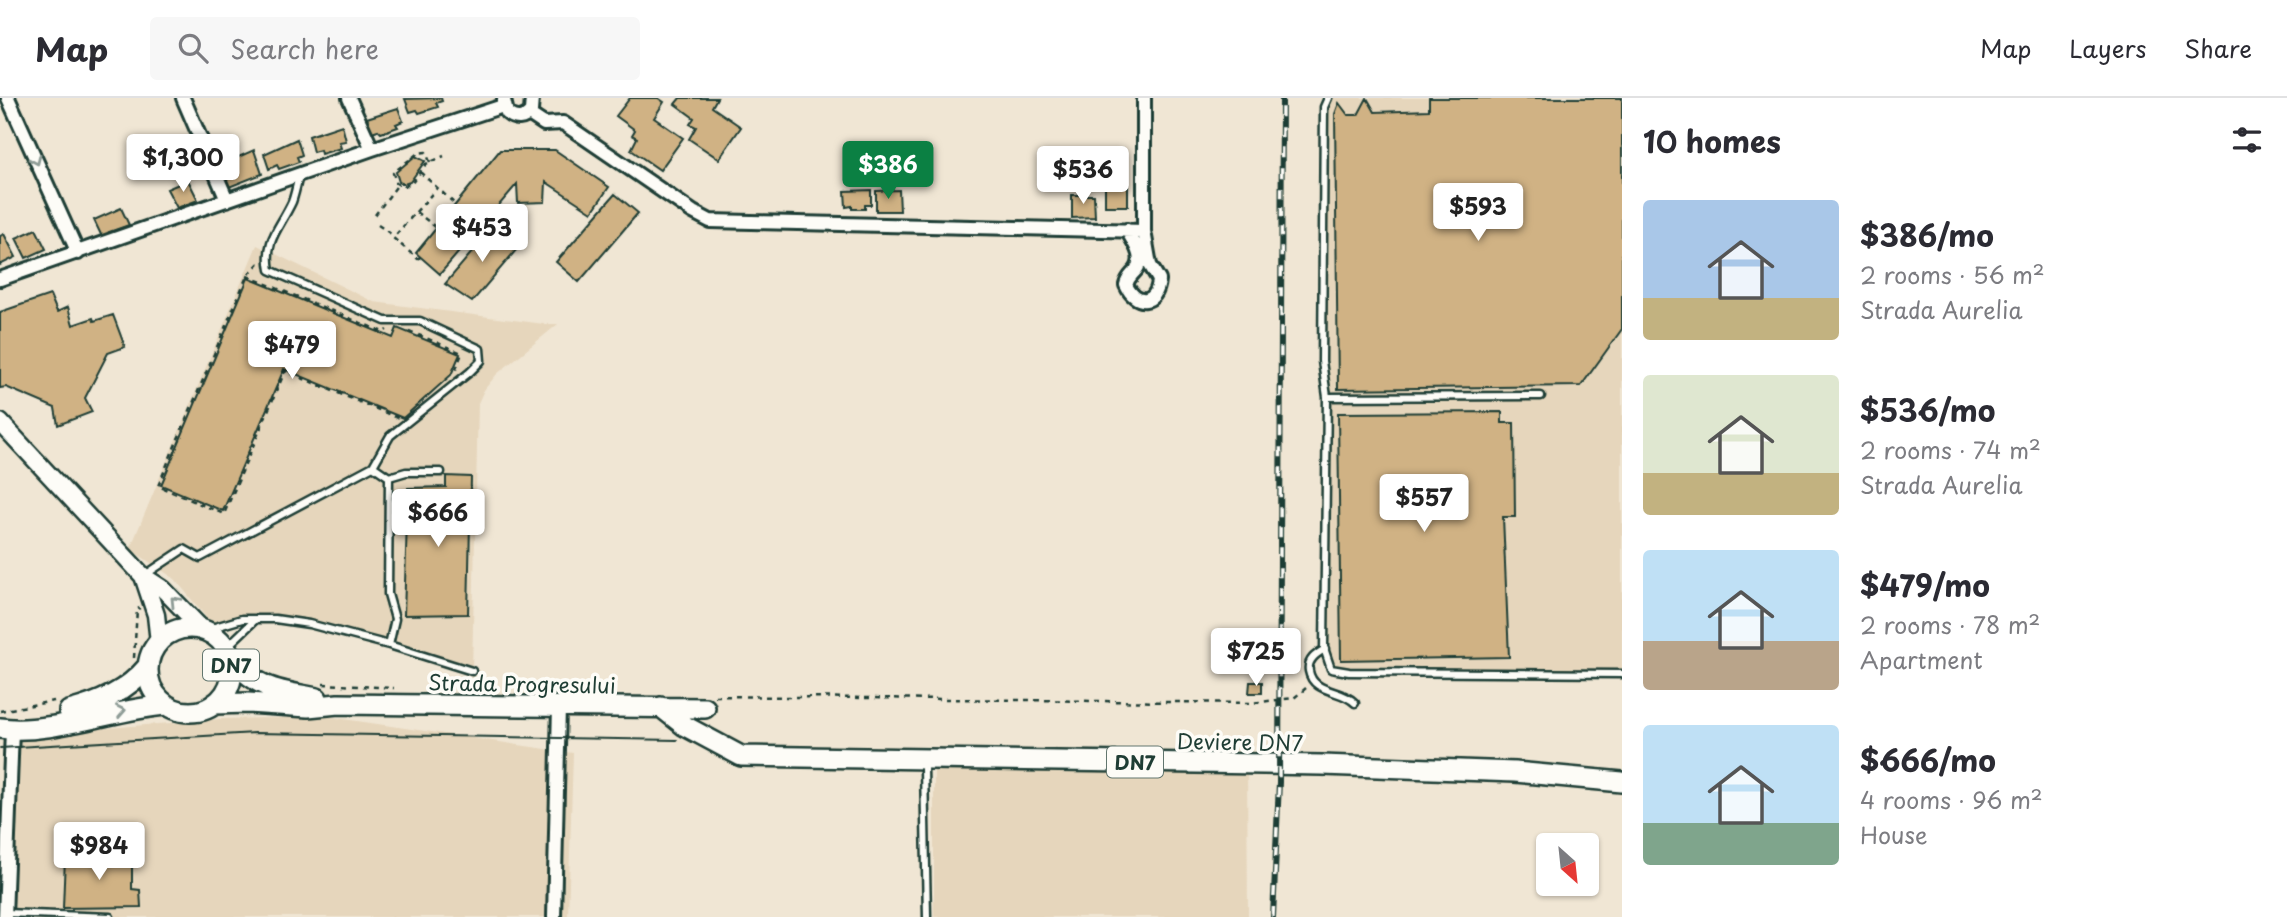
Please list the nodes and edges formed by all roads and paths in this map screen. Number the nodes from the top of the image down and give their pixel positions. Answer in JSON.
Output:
{"nodes":[{"id":1,"x":8,"y":98,"type":"edge"},
{"id":2,"x":183,"y":98,"type":"edge"},
{"id":3,"x":349,"y":98,"type":"edge"},
{"id":4,"x":1144,"y":98,"type":"edge"},
{"id":5,"x":1328,"y":98,"type":"edge"},
{"id":6,"x":535,"y":99,"type":"edge"},
{"id":7,"x":504,"y":102,"type":"edge"},
{"id":8,"x":529,"y":114,"type":"junction"},
{"id":9,"x":372,"y":149,"type":"junction"},
{"id":10,"x":444,"y":156,"type":"dead end"},
{"id":11,"x":430,"y":162,"type":"junction"},
{"id":12,"x":419,"y":172,"type":"junction"},
{"id":13,"x":299,"y":175,"type":"junction"},
{"id":14,"x":398,"y":184,"type":"junction"},
{"id":15,"x":437,"y":188,"type":"junction"},
{"id":16,"x":227,"y":200,"type":"junction"},
{"id":17,"x":456,"y":205,"type":"dead end"},
{"id":18,"x":416,"y":212,"type":"junction"},
{"id":19,"x":375,"y":215,"type":"dead end"},
{"id":20,"x":378,"y":225,"type":"dead end"},
{"id":21,"x":437,"y":228,"type":"dead end"},
{"id":22,"x":1127,"y":230,"type":"junction"},
{"id":23,"x":1144,"y":231,"type":"junction"},
{"id":24,"x":394,"y":236,"type":"junction"},
{"id":25,"x":78,"y":253,"type":"junction"},
{"id":26,"x":267,"y":254,"type":"junction"},
{"id":27,"x":420,"y":257,"type":"dead end"},
{"id":28,"x":247,"y":276,"type":"junction"},
{"id":29,"x":0,"y":279,"type":"edge"},
{"id":30,"x":390,"y":329,"type":"dead end"},
{"id":31,"x":408,"y":331,"type":"dead end"},
{"id":32,"x":454,"y":376,"type":"dead end"},
{"id":33,"x":1541,"y":396,"type":"dead end"},
{"id":34,"x":1327,"y":397,"type":"junction"},
{"id":35,"x":402,"y":420,"type":"dead end"},
{"id":36,"x":0,"y":422,"type":"edge"},
{"id":37,"x":373,"y":466,"type":"junction"},
{"id":38,"x":440,"y":472,"type":"dead end"},
{"id":39,"x":389,"y":477,"type":"junction"},
{"id":40,"x":143,"y":576,"type":"junction"},
{"id":41,"x":146,"y":604,"type":"dead end"},
{"id":42,"x":256,"y":618,"type":"junction"},
{"id":43,"x":203,"y":630,"type":"junction"},
{"id":44,"x":159,"y":642,"type":"junction"},
{"id":45,"x":389,"y":645,"type":"junction"},
{"id":46,"x":1325,"y":649,"type":"junction"},
{"id":47,"x":230,"y":657,"type":"junction"},
{"id":48,"x":141,"y":663,"type":"junction"},
{"id":49,"x":472,"y":671,"type":"dead end"},
{"id":50,"x":1622,"y":674,"type":"edge"},
{"id":51,"x":1313,"y":682,"type":"junction"},
{"id":52,"x":321,"y":684,"type":"dead end"},
{"id":53,"x":400,"y":688,"type":"dead end"},
{"id":54,"x":66,"y":698,"type":"dead end"},
{"id":55,"x":706,"y":701,"type":"joint"},
{"id":56,"x":1355,"y":703,"type":"dead end"},
{"id":57,"x":214,"y":704,"type":"junction"},
{"id":58,"x":338,"y":704,"type":"junction"},
{"id":59,"x":166,"y":705,"type":"junction"},
{"id":60,"x":559,"y":706,"type":"junction"},
{"id":61,"x":661,"y":707,"type":"junction"},
{"id":62,"x":0,"y":711,"type":"edge"},
{"id":63,"x":4,"y":728,"type":"edge"},
{"id":64,"x":924,"y":768,"type":"dead end"},
{"id":65,"x":1622,"y":782,"type":"edge"},
{"id":66,"x":5,"y":915,"type":"edge"},
{"id":67,"x":110,"y":917,"type":"edge"},
{"id":68,"x":554,"y":917,"type":"edge"},
{"id":69,"x":927,"y":917,"type":"edge"}],
"edges":[{"from":1,"to":25,"type":"street","one_way":true},
{"from":2,"to":16,"type":"street"},
{"from":3,"to":9,"type":"street"},
{"from":4,"to":23,"type":"street"},
{"from":5,"to":34,"type":"lane"},
{"from":6,"to":8,"type":"street"},
{"from":7,"to":8,"type":"street"},
{"from":7,"to":9,"type":"street"},
{"from":8,"to":22,"type":"street"},
{"from":9,"to":13,"type":"street"},
{"from":10,"to":11,"type":"path"},
{"from":11,"to":12,"type":"path"},
{"from":11,"to":14,"type":"path"},
{"from":12,"to":14,"type":"path"},
{"from":12,"to":15,"type":"path"},
{"from":13,"to":16,"type":"street"},
{"from":13,"to":26,"type":"lane"},
{"from":14,"to":19,"type":"path"},
{"from":15,"to":17,"type":"path"},
{"from":15,"to":18,"type":"path"},
{"from":16,"to":25,"type":"street"},
{"from":18,"to":21,"type":"path"},
{"from":18,"to":24,"type":"path"},
{"from":20,"to":24,"type":"path"},
{"from":22,"to":23,"type":"street"},
{"from":22,"to":23,"type":"street"},
{"from":24,"to":27,"type":"path"},
{"from":25,"to":29,"type":"street"},
{"from":26,"to":28,"type":"path"},
{"from":26,"to":37,"type":"lane"},
{"from":28,"to":30,"type":"path"},
{"from":28,"to":35,"type":"path"},
{"from":31,"to":32,"type":"path"},
{"from":33,"to":34,"type":"lane"},
{"from":34,"to":46,"type":"lane"},
{"from":36,"to":40,"type":"street"},
{"from":37,"to":39,"type":"lane"},
{"from":37,"to":40,"type":"lane"},
{"from":38,"to":39,"type":"lane"},
{"from":39,"to":45,"type":"lane"},
{"from":43,"to":40,"type":"street","one_way":true},
{"from":40,"to":44,"type":"street"},
{"from":41,"to":48,"type":"path"},
{"from":42,"to":43,"type":"lane"},
{"from":42,"to":45,"type":"lane"},
{"from":42,"to":47,"type":"lane"},
{"from":43,"to":44,"type":"main road","number":"DN7"},
{"from":43,"to":47,"type":"main road","number":"DN7"},
{"from":44,"to":48,"type":"main road"},
{"from":45,"to":49,"type":"lane"},
{"from":46,"to":50,"type":"lane"},
{"from":46,"to":51,"type":"lane"},
{"from":47,"to":57,"type":"main road","number":"DN7"},
{"from":47,"to":58,"type":"main road","name":"Strada Progresului","number":"DN7"},
{"from":48,"to":59,"type":"main road"},
{"from":48,"to":63,"type":"main road"},
{"from":51,"to":55,"type":"path"},
{"from":51,"to":56,"type":"lane"},
{"from":52,"to":53,"type":"path"},
{"from":54,"to":62,"type":"path"},
{"from":55,"to":61,"type":"main road","name":"Strada Progresului","number":"DN7"},
{"from":57,"to":58,"type":"main road","name":"Strada Progresului","number":"DN7"},
{"from":57,"to":59,"type":"main road","number":"DN7"},
{"from":58,"to":60,"type":"main road","name":"Strada Progresului","number":"DN7"},
{"from":63,"to":59,"type":"main road","number":"DN7","one_way":true},
{"from":60,"to":61,"type":"main road","name":"Strada Progresului","number":"DN7"},
{"from":60,"to":68,"type":"street"},
{"from":61,"to":65,"type":"main road","name":"Deviere DN7","number":"DN7"},
{"from":63,"to":66,"type":"street"},
{"from":64,"to":69,"type":"lane"},
{"from":66,"to":67,"type":"lane"}]}
